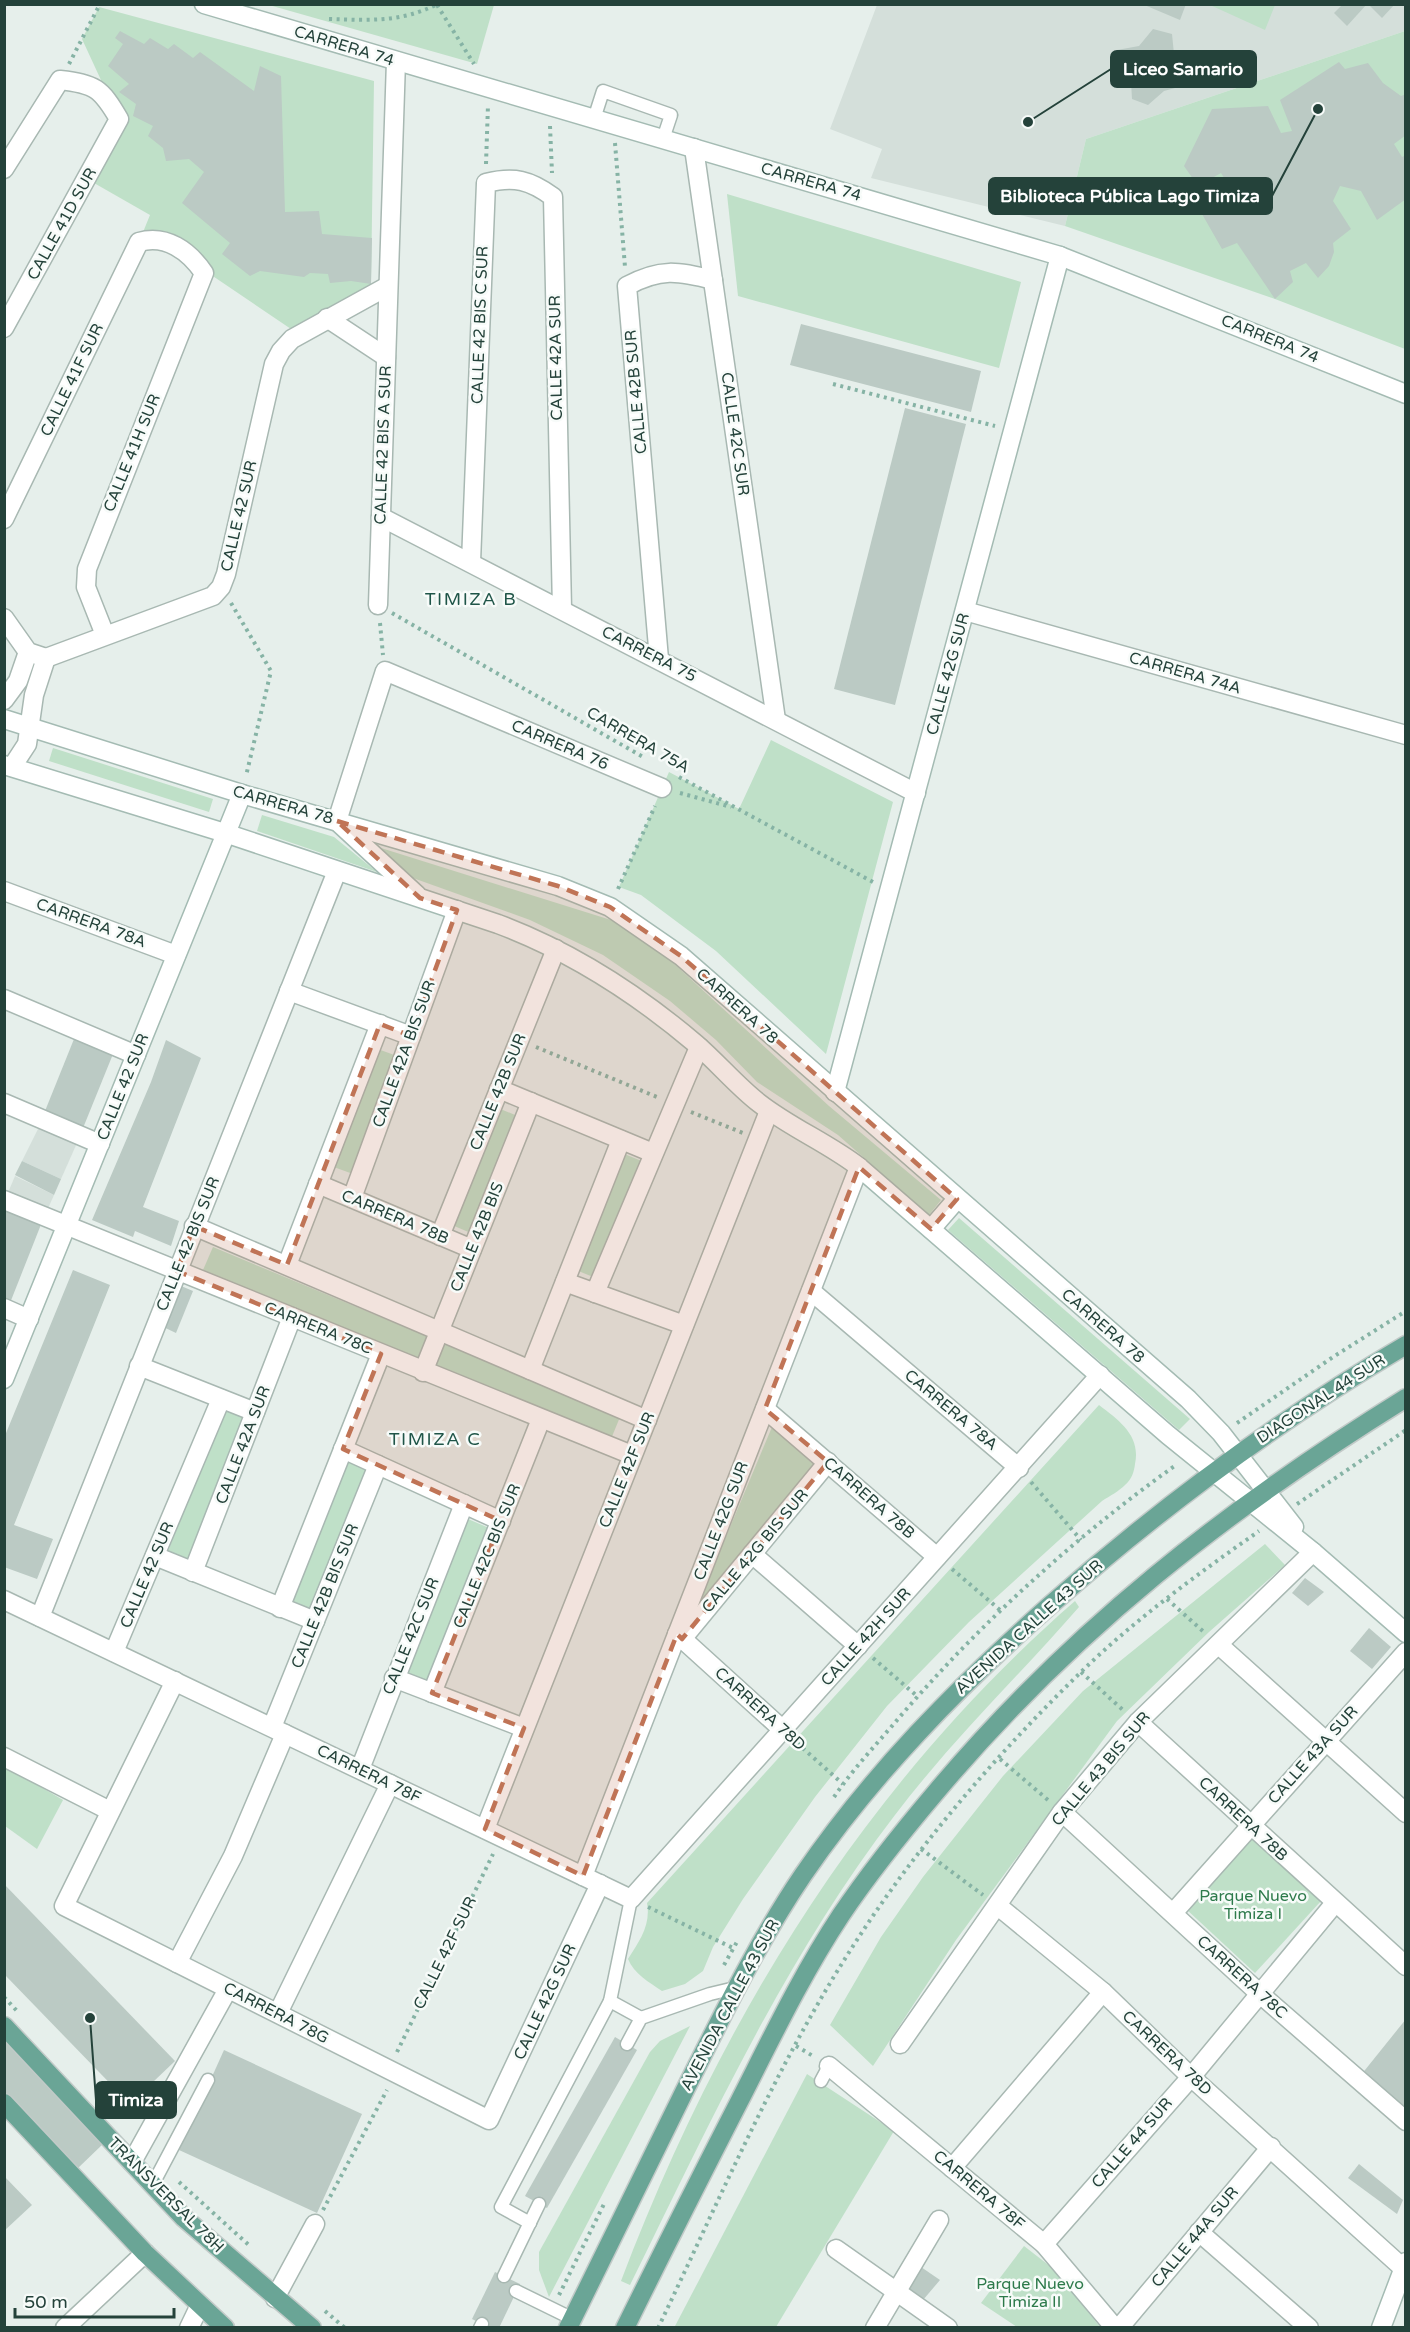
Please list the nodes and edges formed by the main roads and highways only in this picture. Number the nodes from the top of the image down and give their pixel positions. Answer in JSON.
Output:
{"nodes":[{"id":1,"x":1406,"y":1345,"type":"edge"},
{"id":2,"x":1406,"y":1398,"type":"edge"},
{"id":3,"x":1238,"y":1455,"type":"joint"},
{"id":4,"x":4,"y":2026,"type":"edge"},
{"id":5,"x":4,"y":2103,"type":"edge"},
{"id":6,"x":571,"y":2323,"type":"edge"},
{"id":7,"x":225,"y":2328,"type":"edge"},
{"id":8,"x":312,"y":2328,"type":"edge"},
{"id":9,"x":625,"y":2328,"type":"edge"}],
"edges":[{"from":1,"to":3,"type":"main road","name":"DIAGONAL 44 SUR"},
{"from":2,"to":9,"type":"main road"},
{"from":3,"to":6,"type":"main road","name":"AVENIDA CALLE 43 SUR"},
{"from":4,"to":8,"type":"main road","name":"TRANSVERSAL 78H"},
{"from":5,"to":7,"type":"main road"}]}
